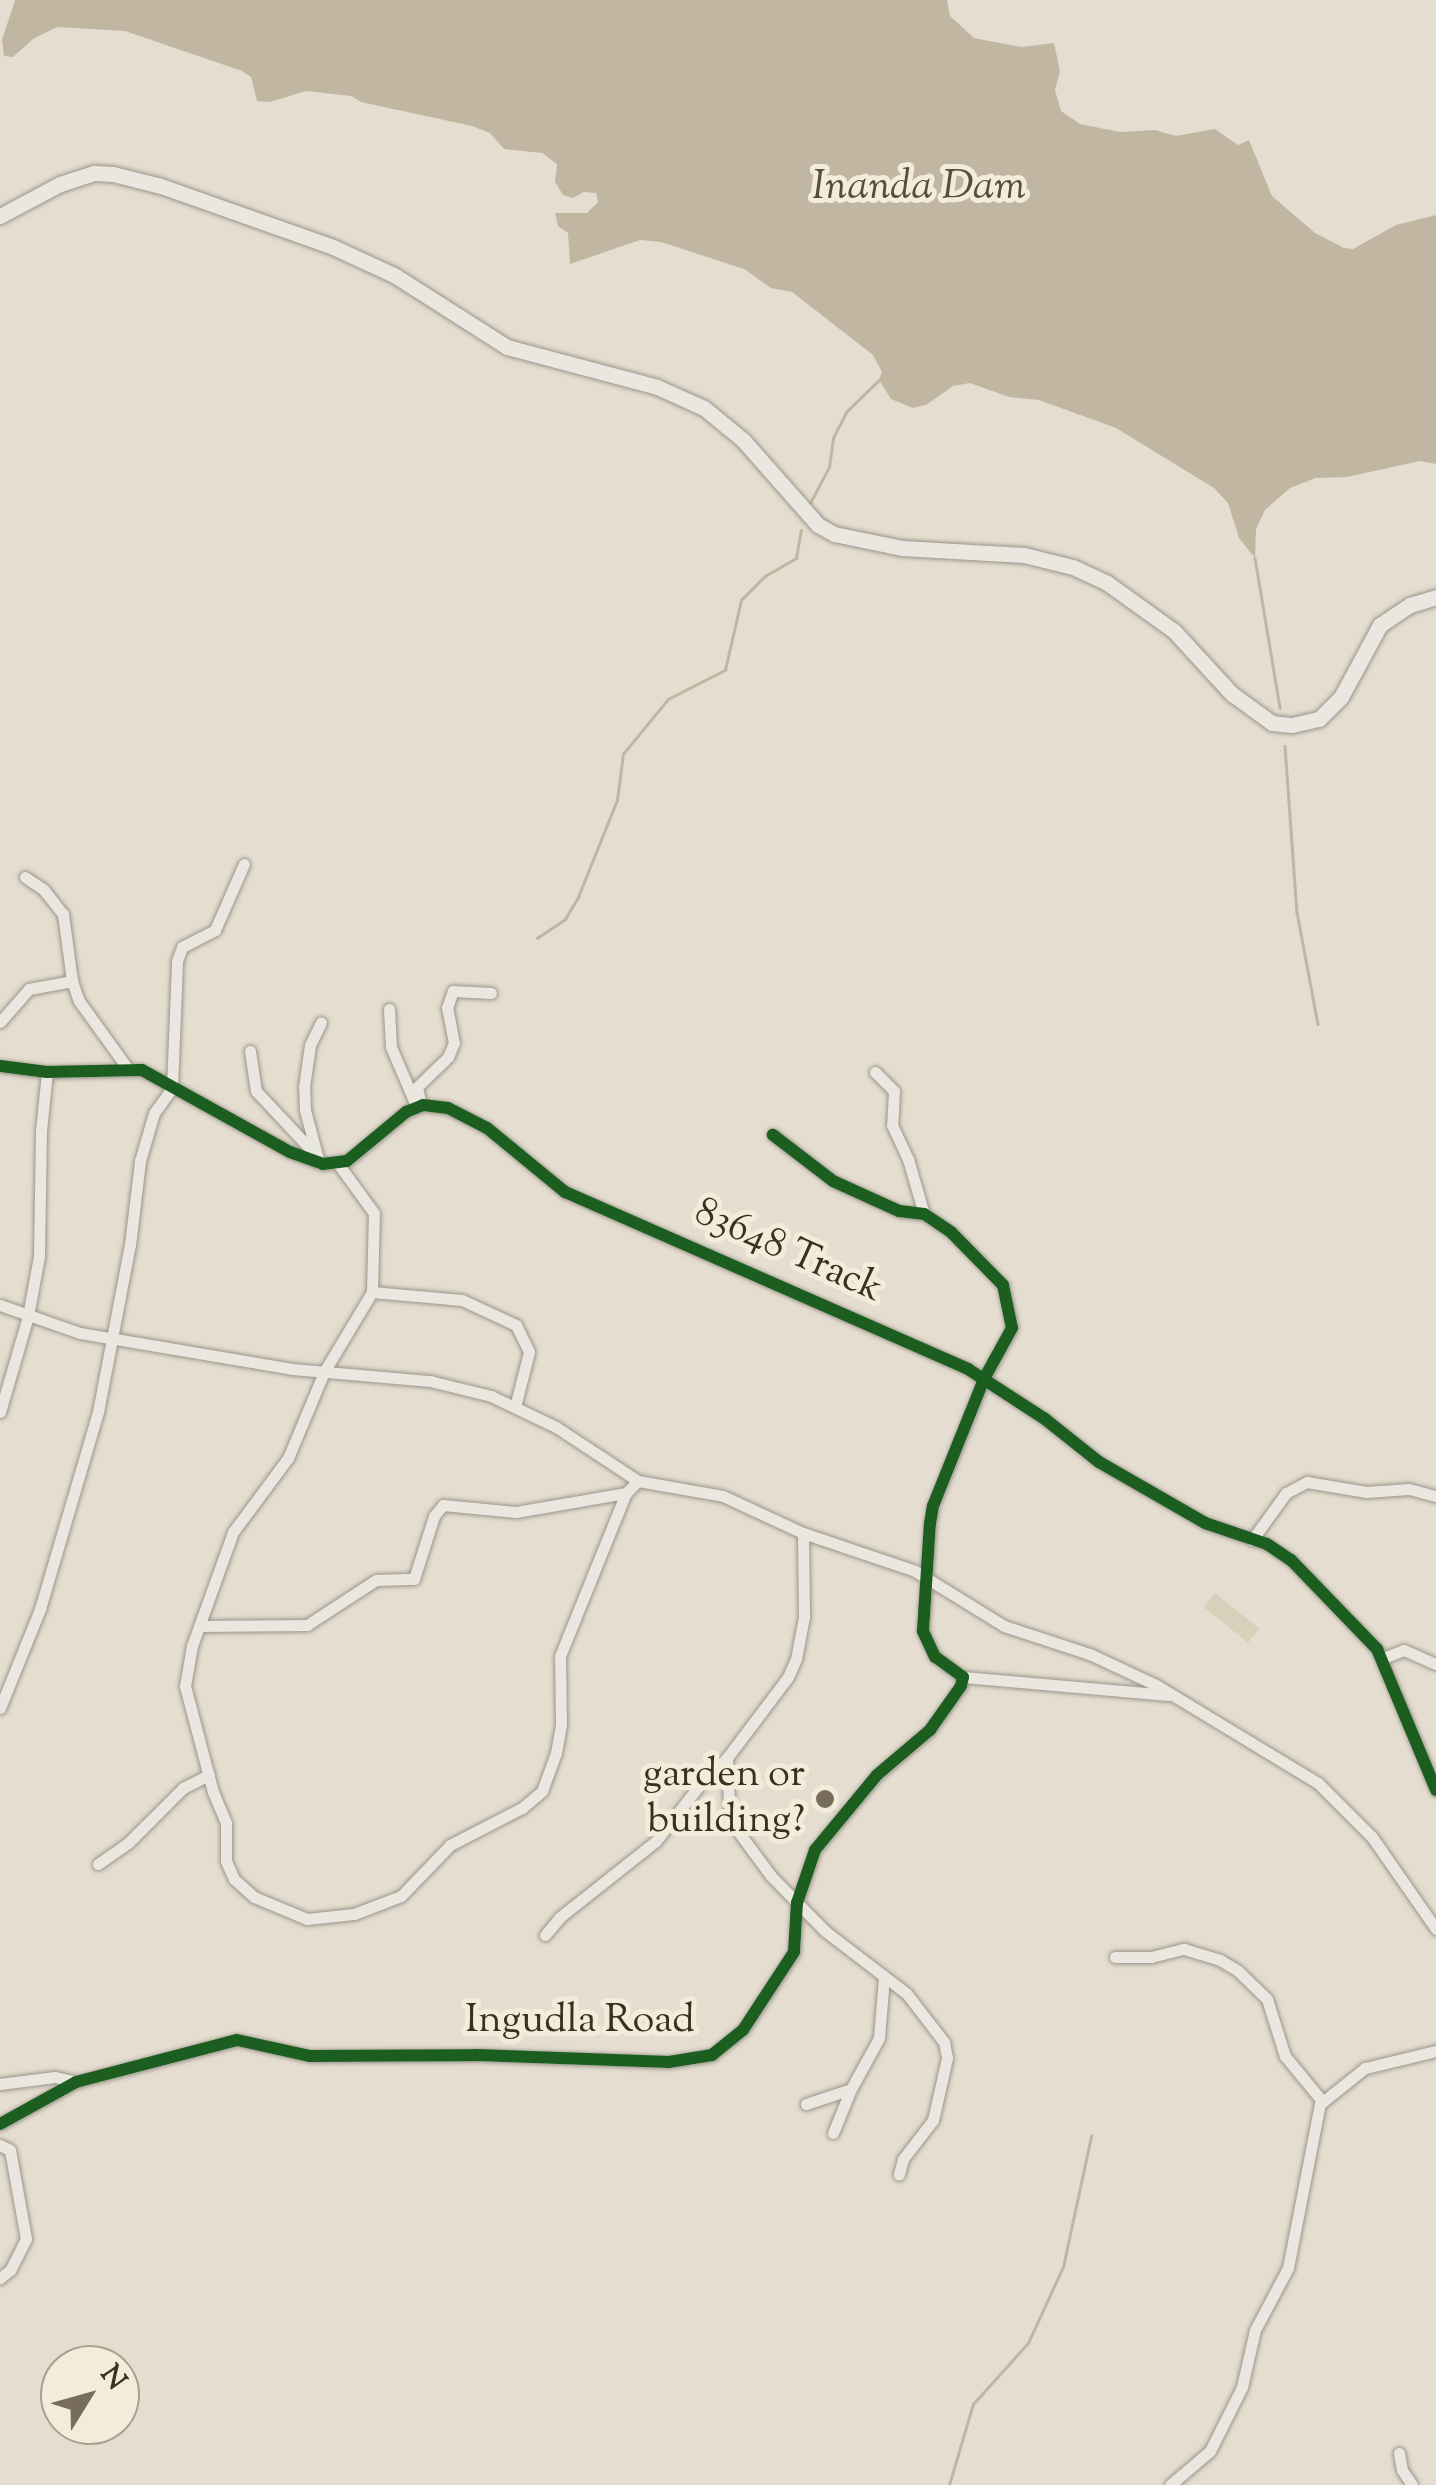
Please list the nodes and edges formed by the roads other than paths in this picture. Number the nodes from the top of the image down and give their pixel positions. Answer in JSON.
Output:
{"nodes":[{"id":1,"x":0,"y":216,"type":"edge"},
{"id":2,"x":1436,"y":597,"type":"edge"},
{"id":3,"x":244,"y":864,"type":"dead end"},
{"id":4,"x":25,"y":878,"type":"dead end"},
{"id":5,"x":72,"y":982,"type":"junction"},
{"id":6,"x":491,"y":992,"type":"dead end"},
{"id":7,"x":389,"y":1010,"type":"dead end"},
{"id":8,"x":0,"y":1022,"type":"edge"},
{"id":9,"x":321,"y":1022,"type":"dead end"},
{"id":10,"x":250,"y":1051,"type":"dead end"},
{"id":11,"x":0,"y":1066,"type":"edge"},
{"id":12,"x":128,"y":1069,"type":"junction"},
{"id":13,"x":47,"y":1072,"type":"junction"},
{"id":14,"x":875,"y":1072,"type":"dead end"},
{"id":15,"x":172,"y":1088,"type":"junction"},
{"id":16,"x":419,"y":1106,"type":"junction"},
{"id":17,"x":773,"y":1135,"type":"dead end"},
{"id":18,"x":320,"y":1162,"type":"junction"},
{"id":19,"x":339,"y":1165,"type":"junction"},
{"id":20,"x":924,"y":1214,"type":"junction"},
{"id":21,"x":372,"y":1292,"type":"junction"},
{"id":22,"x":0,"y":1305,"type":"edge"},
{"id":23,"x":28,"y":1316,"type":"junction"},
{"id":24,"x":114,"y":1339,"type":"junction"},
{"id":25,"x":324,"y":1372,"type":"junction"},
{"id":26,"x":984,"y":1379,"type":"junction"},
{"id":27,"x":515,"y":1406,"type":"junction"},
{"id":28,"x":0,"y":1412,"type":"edge"},
{"id":29,"x":638,"y":1481,"type":"junction"},
{"id":30,"x":626,"y":1493,"type":"junction"},
{"id":31,"x":1436,"y":1496,"type":"edge"},
{"id":32,"x":803,"y":1532,"type":"junction"},
{"id":33,"x":1252,"y":1540,"type":"junction"},
{"id":34,"x":929,"y":1578,"type":"junction"},
{"id":35,"x":199,"y":1626,"type":"junction"},
{"id":36,"x":1383,"y":1658,"type":"junction"},
{"id":37,"x":1436,"y":1664,"type":"edge"},
{"id":38,"x":964,"y":1677,"type":"junction"},
{"id":39,"x":1176,"y":1696,"type":"junction"},
{"id":40,"x":0,"y":1708,"type":"edge"},
{"id":41,"x":727,"y":1758,"type":"junction"},
{"id":42,"x":208,"y":1775,"type":"junction"},
{"id":43,"x":1436,"y":1790,"type":"edge"},
{"id":44,"x":98,"y":1864,"type":"dead end"},
{"id":45,"x":798,"y":1904,"type":"junction"},
{"id":46,"x":1436,"y":1929,"type":"edge"},
{"id":47,"x":545,"y":1935,"type":"dead end"},
{"id":48,"x":1115,"y":1957,"type":"dead end"},
{"id":49,"x":884,"y":1978,"type":"junction"},
{"id":50,"x":1436,"y":2051,"type":"edge"},
{"id":51,"x":76,"y":2082,"type":"junction"},
{"id":52,"x":0,"y":2084,"type":"edge"},
{"id":53,"x":850,"y":2089,"type":"junction"},
{"id":54,"x":1322,"y":2100,"type":"junction"},
{"id":55,"x":806,"y":2104,"type":"dead end"},
{"id":56,"x":0,"y":2124,"type":"edge"},
{"id":57,"x":833,"y":2133,"type":"dead end"},
{"id":58,"x":0,"y":2145,"type":"edge"},
{"id":59,"x":899,"y":2174,"type":"dead end"},
{"id":60,"x":0,"y":2278,"type":"edge"},
{"id":61,"x":1398,"y":2453,"type":"dead end"},
{"id":62,"x":1170,"y":2485,"type":"edge"},
{"id":63,"x":1412,"y":2485,"type":"edge"}],
"edges":[{"from":1,"to":2,"type":"street"},
{"from":3,"to":15,"type":"street"},
{"from":4,"to":5,"type":"street"},
{"from":5,"to":8,"type":"street"},
{"from":5,"to":12,"type":"street"},
{"from":6,"to":16,"type":"street"},
{"from":7,"to":16,"type":"street"},
{"from":9,"to":18,"type":"street"},
{"from":10,"to":18,"type":"street"},
{"from":11,"to":13,"type":"street"},
{"from":12,"to":13,"type":"street"},
{"from":12,"to":15,"type":"street"},
{"from":13,"to":23,"type":"street"},
{"from":14,"to":20,"type":"street"},
{"from":15,"to":18,"type":"street"},
{"from":15,"to":24,"type":"street"},
{"from":16,"to":19,"type":"street"},
{"from":16,"to":26,"type":"street","name":"83648 Track"},
{"from":17,"to":20,"type":"street"},
{"from":18,"to":19,"type":"street"},
{"from":19,"to":21,"type":"street"},
{"from":20,"to":26,"type":"street"},
{"from":21,"to":25,"type":"street"},
{"from":21,"to":27,"type":"street"},
{"from":22,"to":23,"type":"street"},
{"from":23,"to":24,"type":"street"},
{"from":23,"to":28,"type":"street"},
{"from":24,"to":25,"type":"street"},
{"from":24,"to":40,"type":"street"},
{"from":25,"to":27,"type":"street"},
{"from":25,"to":35,"type":"street"},
{"from":26,"to":33,"type":"street","name":"83648 Track"},
{"from":26,"to":34,"type":"street"},
{"from":27,"to":29,"type":"street"},
{"from":29,"to":30,"type":"street"},
{"from":29,"to":32,"type":"street"},
{"from":30,"to":35,"type":"street"},
{"from":30,"to":42,"type":"street"},
{"from":31,"to":33,"type":"street"},
{"from":32,"to":34,"type":"street"},
{"from":32,"to":41,"type":"street"},
{"from":33,"to":36,"type":"street","name":"83648 Track"},
{"from":34,"to":38,"type":"street"},
{"from":34,"to":39,"type":"street"},
{"from":35,"to":42,"type":"street"},
{"from":36,"to":37,"type":"street"},
{"from":36,"to":43,"type":"street","name":"83648 Track"},
{"from":38,"to":39,"type":"street"},
{"from":38,"to":45,"type":"street","name":"Ingudla Road"},
{"from":39,"to":46,"type":"street"},
{"from":41,"to":45,"type":"street"},
{"from":41,"to":47,"type":"street"},
{"from":42,"to":44,"type":"street"},
{"from":45,"to":49,"type":"street"},
{"from":45,"to":51,"type":"street","name":"Ingudla Road"},
{"from":48,"to":54,"type":"street"},
{"from":49,"to":53,"type":"street"},
{"from":49,"to":59,"type":"street"},
{"from":50,"to":54,"type":"street"},
{"from":51,"to":52,"type":"street"},
{"from":51,"to":56,"type":"street","name":"Ingudla Road"},
{"from":53,"to":55,"type":"street"},
{"from":53,"to":57,"type":"street"},
{"from":54,"to":62,"type":"street"},
{"from":58,"to":60,"type":"street"},
{"from":61,"to":63,"type":"street"}]}
